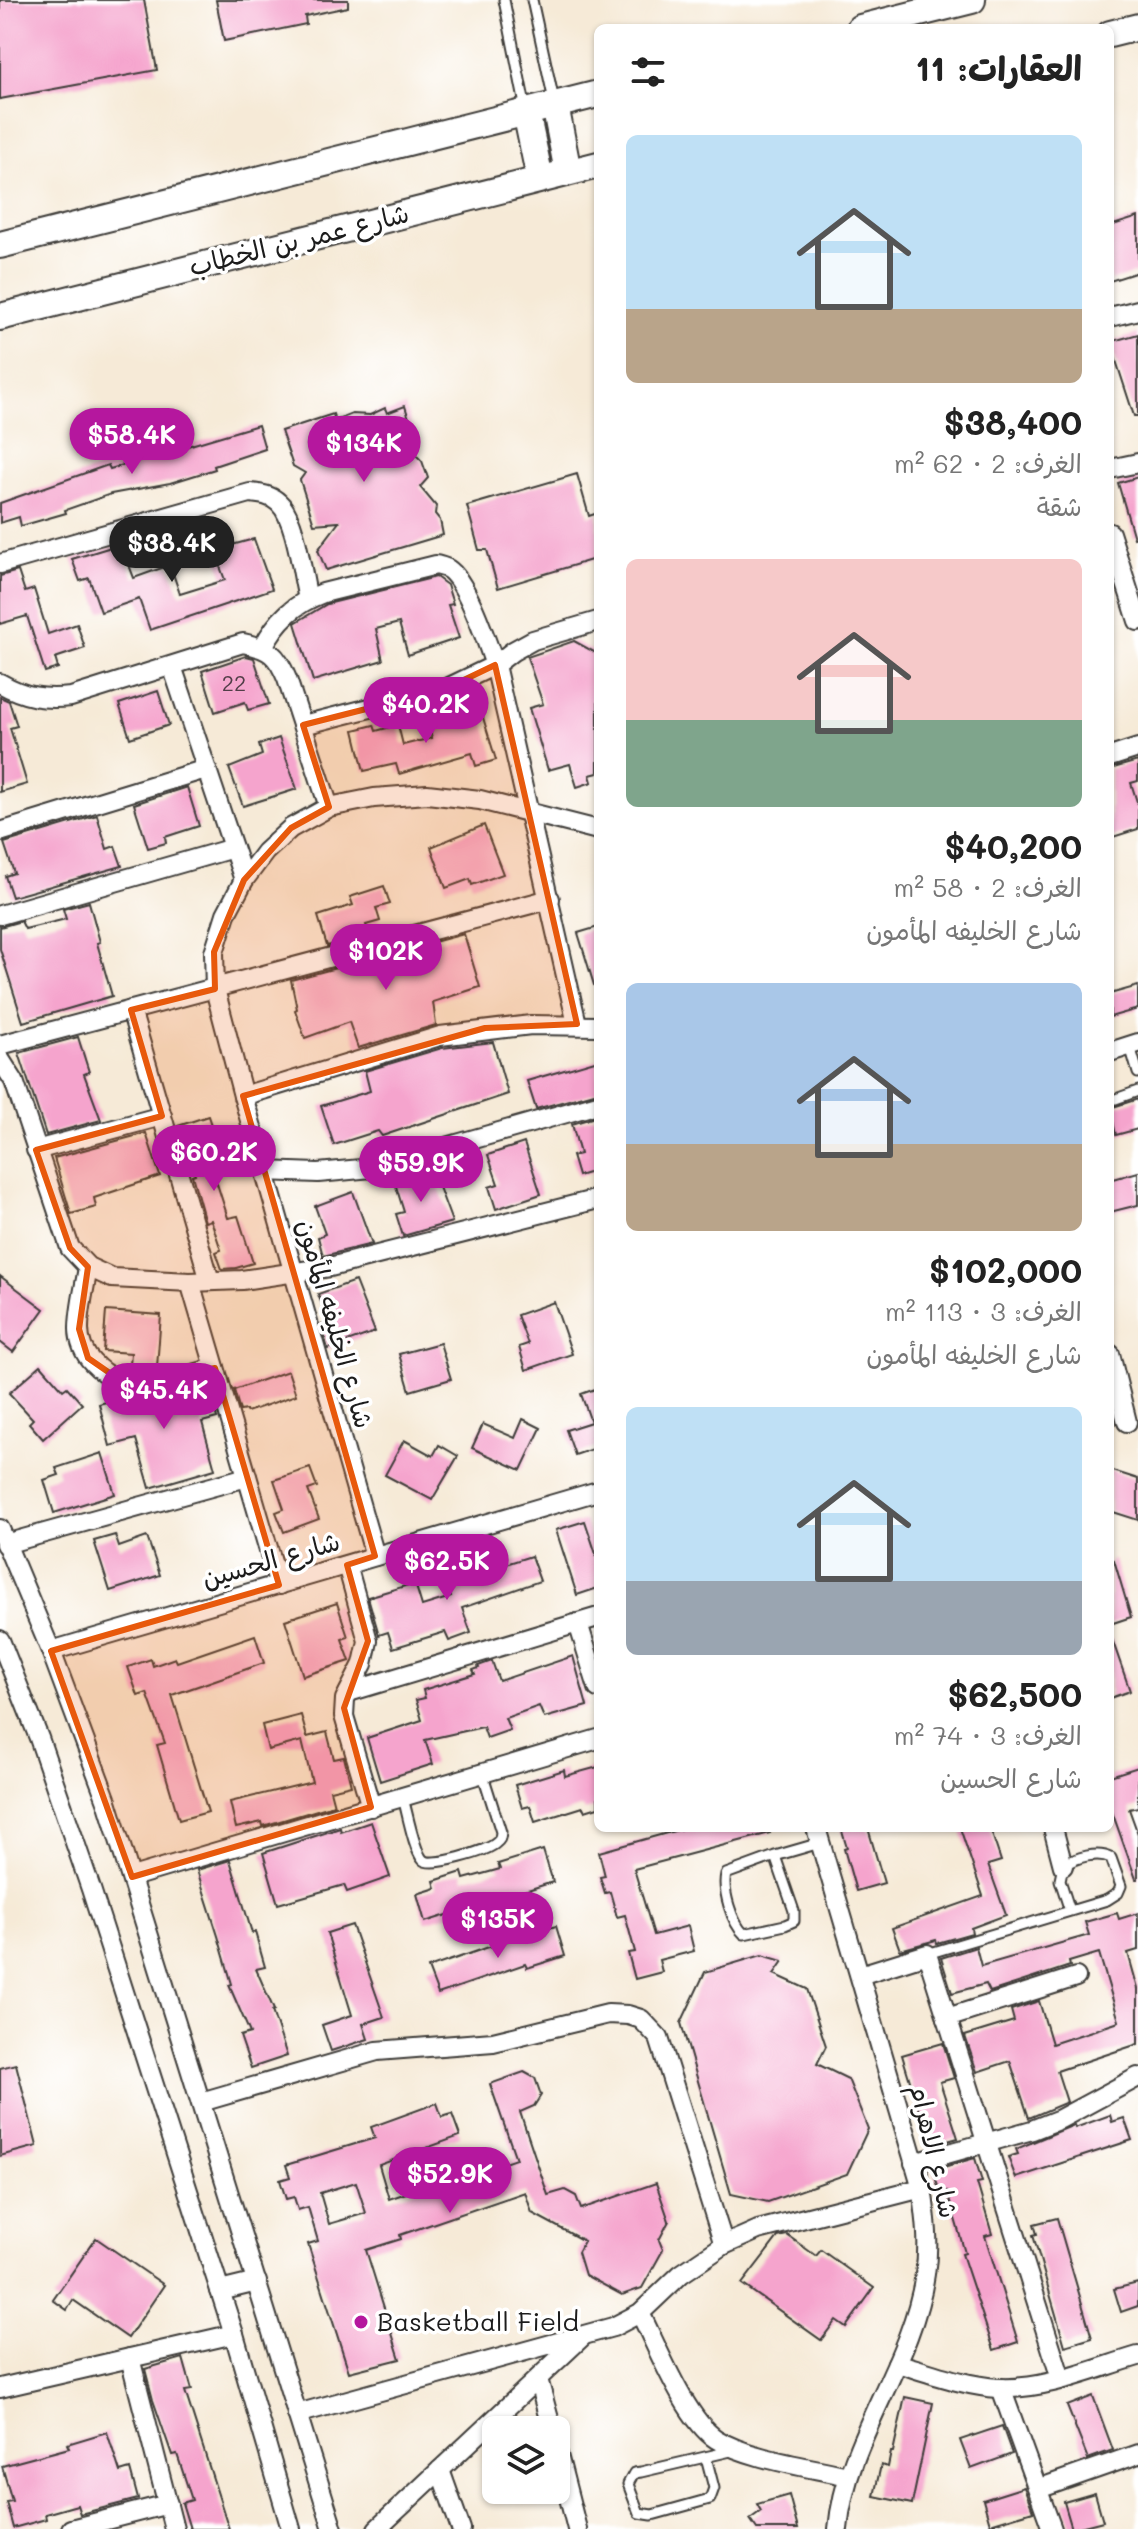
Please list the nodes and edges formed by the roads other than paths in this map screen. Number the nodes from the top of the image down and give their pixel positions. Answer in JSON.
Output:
{"nodes":[{"id":1,"x":504,"y":0,"type":"edge"},
{"id":2,"x":532,"y":0,"type":"edge"},
{"id":3,"x":972,"y":0,"type":"edge"},
{"id":4,"x":876,"y":24,"type":"edge"},
{"id":5,"x":1138,"y":27,"type":"edge"},
{"id":6,"x":1114,"y":33,"type":"edge"},
{"id":7,"x":594,"y":95,"type":"edge"},
{"id":8,"x":555,"y":105,"type":"junction"},
{"id":9,"x":526,"y":112,"type":"junction"},
{"id":10,"x":594,"y":166,"type":"edge"},
{"id":11,"x":568,"y":172,"type":"junction"},
{"id":12,"x":540,"y":179,"type":"junction"},
{"id":13,"x":0,"y":245,"type":"edge"},
{"id":14,"x":1138,"y":310,"type":"edge"},
{"id":15,"x":1114,"y":316,"type":"edge"},
{"id":16,"x":0,"y":317,"type":"edge"},
{"id":17,"x":1138,"y":463,"type":"edge"},
{"id":18,"x":1114,"y":468,"type":"edge"},
{"id":19,"x":1114,"y":546,"type":"edge"},
{"id":20,"x":0,"y":564,"type":"edge"},
{"id":21,"x":308,"y":599,"type":"junction"},
{"id":22,"x":1138,"y":621,"type":"edge"},
{"id":23,"x":594,"y":622,"type":"edge"},
{"id":24,"x":263,"y":647,"type":"junction"},
{"id":25,"x":495,"y":665,"type":"junction"},
{"id":26,"x":172,"y":666,"type":"junction"},
{"id":27,"x":0,"y":683,"type":"edge"},
{"id":28,"x":303,"y":725,"type":"junction"},
{"id":29,"x":1138,"y":748,"type":"edge"},
{"id":30,"x":1114,"y":756,"type":"edge"},
{"id":31,"x":206,"y":769,"type":"junction"},
{"id":32,"x":329,"y":807,"type":"junction"},
{"id":33,"x":530,"y":814,"type":"junction"},
{"id":34,"x":594,"y":829,"type":"edge"},
{"id":35,"x":0,"y":832,"type":"edge"},
{"id":36,"x":233,"y":848,"type":"junction"},
{"id":37,"x":244,"y":880,"type":"junction"},
{"id":38,"x":550,"y":899,"type":"junction"},
{"id":39,"x":0,"y":915,"type":"edge"},
{"id":40,"x":215,"y":989,"type":"junction"},
{"id":41,"x":131,"y":1010,"type":"junction"},
{"id":42,"x":577,"y":1024,"type":"junction"},
{"id":43,"x":594,"y":1026,"type":"edge"},
{"id":44,"x":0,"y":1045,"type":"edge"},
{"id":45,"x":1134,"y":1045,"type":"edge"},
{"id":46,"x":1114,"y":1051,"type":"edge"},
{"id":47,"x":0,"y":1059,"type":"edge"},
{"id":48,"x":1138,"y":1073,"type":"edge"},
{"id":49,"x":1138,"y":1091,"type":"edge"},
{"id":50,"x":243,"y":1096,"type":"junction"},
{"id":51,"x":1114,"y":1100,"type":"edge"},
{"id":52,"x":594,"y":1105,"type":"edge"},
{"id":53,"x":162,"y":1116,"type":"junction"},
{"id":54,"x":36,"y":1150,"type":"junction"},
{"id":55,"x":264,"y":1171,"type":"junction"},
{"id":56,"x":594,"y":1200,"type":"edge"},
{"id":57,"x":88,"y":1267,"type":"junction"},
{"id":58,"x":294,"y":1274,"type":"junction"},
{"id":59,"x":210,"y":1281,"type":"junction"},
{"id":60,"x":190,"y":1282,"type":"junction"},
{"id":61,"x":215,"y":1368,"type":"junction"},
{"id":62,"x":1114,"y":1372,"type":"edge"},
{"id":63,"x":1125,"y":1421,"type":"edge"},
{"id":64,"x":247,"y":1477,"type":"junction"},
{"id":65,"x":594,"y":1492,"type":"edge"},
{"id":66,"x":3,"y":1536,"type":"edge"},
{"id":67,"x":375,"y":1556,"type":"junction"},
{"id":68,"x":347,"y":1565,"type":"junction"},
{"id":69,"x":279,"y":1585,"type":"junction"},
{"id":70,"x":594,"y":1618,"type":"edge"},
{"id":71,"x":578,"y":1623,"type":"junction"},
{"id":72,"x":0,"y":1640,"type":"edge"},
{"id":73,"x":51,"y":1651,"type":"junction"},
{"id":74,"x":4,"y":1665,"type":"edge"},
{"id":75,"x":594,"y":1675,"type":"edge"},
{"id":76,"x":349,"y":1692,"type":"junction"},
{"id":77,"x":594,"y":1740,"type":"edge"},
{"id":78,"x":483,"y":1775,"type":"junction"},
{"id":79,"x":403,"y":1798,"type":"junction"},
{"id":80,"x":371,"y":1807,"type":"junction"},
{"id":81,"x":1054,"y":1832,"type":"edge"},
{"id":82,"x":818,"y":1835,"type":"edge"},
{"id":83,"x":775,"y":1856,"type":"junction"},
{"id":84,"x":1063,"y":1866,"type":"junction"},
{"id":85,"x":132,"y":1877,"type":"junction"},
{"id":86,"x":1070,"y":1911,"type":"junction"},
{"id":87,"x":927,"y":1954,"type":"junction"},
{"id":88,"x":860,"y":1975,"type":"junction"},
{"id":89,"x":1076,"y":1977,"type":"dead end"},
{"id":90,"x":947,"y":2018,"type":"junction"},
{"id":91,"x":1138,"y":2077,"type":"edge"},
{"id":92,"x":201,"y":2102,"type":"junction"},
{"id":93,"x":987,"y":2143,"type":"junction"},
{"id":94,"x":914,"y":2163,"type":"junction"},
{"id":95,"x":922,"y":2188,"type":"junction"},
{"id":96,"x":724,"y":2245,"type":"junction"},
{"id":97,"x":257,"y":2282,"type":"junction"},
{"id":98,"x":220,"y":2291,"type":"junction"},
{"id":99,"x":640,"y":2313,"type":"junction"},
{"id":100,"x":234,"y":2334,"type":"junction"},
{"id":101,"x":584,"y":2335,"type":"junction"},
{"id":102,"x":1138,"y":2356,"type":"edge"},
{"id":103,"x":130,"y":2358,"type":"junction"},
{"id":104,"x":897,"y":2363,"type":"junction"},
{"id":105,"x":538,"y":2379,"type":"junction"},
{"id":106,"x":1061,"y":2379,"type":"junction"},
{"id":107,"x":0,"y":2388,"type":"edge"},
{"id":108,"x":1001,"y":2388,"type":"junction"},
{"id":109,"x":297,"y":2414,"type":"junction"},
{"id":110,"x":548,"y":2416,"type":"edge"},
{"id":111,"x":738,"y":2449,"type":"junction"},
{"id":112,"x":1138,"y":2454,"type":"edge"},
{"id":113,"x":706,"y":2457,"type":"junction"},
{"id":114,"x":440,"y":2470,"type":"junction"},
{"id":115,"x":848,"y":2476,"type":"junction"},
{"id":116,"x":1038,"y":2489,"type":"junction"},
{"id":117,"x":570,"y":2502,"type":"edge"},
{"id":118,"x":168,"y":2504,"type":"junction"},
{"id":119,"x":71,"y":2529,"type":"edge"},
{"id":120,"x":174,"y":2529,"type":"edge"},
{"id":121,"x":291,"y":2529,"type":"edge"},
{"id":122,"x":333,"y":2529,"type":"edge"},
{"id":123,"x":377,"y":2529,"type":"edge"},
{"id":124,"x":461,"y":2529,"type":"edge"},
{"id":125,"x":577,"y":2529,"type":"edge"},
{"id":126,"x":838,"y":2529,"type":"edge"},
{"id":127,"x":1052,"y":2529,"type":"edge"}],
"edges":[{"from":1,"to":9,"type":"lane"},
{"from":2,"to":8,"type":"lane"},
{"from":3,"to":4,"type":"street"},
{"from":5,"to":6,"type":"street"},
{"from":7,"to":8,"type":"street"},
{"from":8,"to":9,"type":"street"},
{"from":8,"to":11,"type":"street"},
{"from":9,"to":12,"type":"street"},
{"from":9,"to":13,"type":"street"},
{"from":10,"to":11,"type":"street","name":"شارع عمر بن الخطاب"},
{"from":11,"to":12,"type":"street","name":"شارع عمر بن الخطاب"},
{"from":12,"to":16,"type":"street","name":"شارع عمر بن الخطاب"},
{"from":14,"to":15,"type":"street"},
{"from":17,"to":18,"type":"street"},
{"from":19,"to":22,"type":"street"},
{"from":20,"to":21,"type":"street"},
{"from":21,"to":24,"type":"street"},
{"from":21,"to":25,"type":"street"},
{"from":23,"to":25,"type":"street"},
{"from":24,"to":26,"type":"street"},
{"from":24,"to":28,"type":"street"},
{"from":25,"to":28,"type":"street"},
{"from":25,"to":33,"type":"street"},
{"from":26,"to":27,"type":"street"},
{"from":26,"to":31,"type":"street"},
{"from":28,"to":32,"type":"street"},
{"from":29,"to":30,"type":"street"},
{"from":31,"to":35,"type":"street"},
{"from":31,"to":36,"type":"street"},
{"from":32,"to":33,"type":"street","name":"شارع الخليفه المأمون"},
{"from":32,"to":37,"type":"street","name":"شارع الخليفه المأمون"},
{"from":33,"to":34,"type":"street","name":"شارع الخليفه المأمون"},
{"from":33,"to":38,"type":"street"},
{"from":36,"to":37,"type":"street"},
{"from":36,"to":39,"type":"street"},
{"from":37,"to":40,"type":"street","name":"شارع الخليفه المأمون"},
{"from":38,"to":40,"type":"street"},
{"from":38,"to":42,"type":"street"},
{"from":40,"to":41,"type":"street"},
{"from":40,"to":50,"type":"street","name":"شارع الخليفه المأمون"},
{"from":41,"to":44,"type":"street"},
{"from":41,"to":53,"type":"street"},
{"from":42,"to":43,"type":"street"},
{"from":42,"to":50,"type":"street"},
{"from":45,"to":46,"type":"street"},
{"from":45,"to":48,"type":"lane"},
{"from":47,"to":54,"type":"street"},
{"from":49,"to":51,"type":"lane"},
{"from":50,"to":55,"type":"street","name":"شارع الخليفه المأمون"},
{"from":52,"to":55,"type":"street"},
{"from":53,"to":54,"type":"street"},
{"from":53,"to":59,"type":"street"},
{"from":54,"to":57,"type":"street"},
{"from":55,"to":58,"type":"street","name":"شارع الخليفه المأمون"},
{"from":56,"to":58,"type":"street"},
{"from":57,"to":60,"type":"street"},
{"from":57,"to":61,"type":"street"},
{"from":58,"to":59,"type":"street"},
{"from":58,"to":67,"type":"street","name":"شارع الخليفه المأمون"},
{"from":59,"to":60,"type":"street"},
{"from":60,"to":61,"type":"street"},
{"from":61,"to":64,"type":"street"},
{"from":62,"to":63,"type":"street"},
{"from":64,"to":66,"type":"street"},
{"from":64,"to":69,"type":"street"},
{"from":65,"to":67,"type":"street","name":"شارع الحسين"},
{"from":66,"to":73,"type":"street"},
{"from":67,"to":68,"type":"street","name":"شارع الحسين"},
{"from":68,"to":69,"type":"street","name":"شارع الحسين"},
{"from":68,"to":76,"type":"street"},
{"from":69,"to":73,"type":"street","name":"شارع الحسين"},
{"from":70,"to":71,"type":"street"},
{"from":71,"to":75,"type":"street"},
{"from":71,"to":76,"type":"street"},
{"from":72,"to":74,"type":"street"},
{"from":73,"to":85,"type":"street"},
{"from":74,"to":98,"type":"street"},
{"from":76,"to":80,"type":"street"},
{"from":77,"to":78,"type":"street"},
{"from":78,"to":79,"type":"street"},
{"from":78,"to":79,"type":"lane"},
{"from":79,"to":80,"type":"street"},
{"from":80,"to":85,"type":"street"},
{"from":81,"to":84,"type":"street"},
{"from":82,"to":83,"type":"lane"},
{"from":82,"to":88,"type":"street","name":"شارع الاهرام"},
{"from":83,"to":83,"type":"lane"},
{"from":84,"to":86,"type":"lane"},
{"from":84,"to":86,"type":"lane"},
{"from":85,"to":92,"type":"street"},
{"from":86,"to":87,"type":"lane"},
{"from":87,"to":88,"type":"street"},
{"from":87,"to":90,"type":"street"},
{"from":88,"to":94,"type":"street","name":"شارع الاهرام"},
{"from":89,"to":90,"type":"street"},
{"from":90,"to":93,"type":"street"},
{"from":91,"to":93,"type":"street"},
{"from":92,"to":96,"type":"street"},
{"from":92,"to":97,"type":"street"},
{"from":93,"to":94,"type":"street"},
{"from":93,"to":106,"type":"street"},
{"from":94,"to":95,"type":"street","name":"شارع الاهرام"},
{"from":95,"to":96,"type":"street"},
{"from":95,"to":104,"type":"street","name":"شارع الاهرام"},
{"from":96,"to":99,"type":"street"},
{"from":97,"to":98,"type":"street"},
{"from":97,"to":109,"type":"street"},
{"from":98,"to":100,"type":"street"},
{"from":99,"to":101,"type":"street"},
{"from":99,"to":111,"type":"street"},
{"from":100,"to":103,"type":"street"},
{"from":100,"to":121,"type":"street"},
{"from":101,"to":105,"type":"street"},
{"from":101,"to":109,"type":"street"},
{"from":102,"to":106,"type":"street"},
{"from":103,"to":107,"type":"street"},
{"from":103,"to":118,"type":"street"},
{"from":104,"to":108,"type":"street"},
{"from":104,"to":115,"type":"street","name":"شارع الاهرام"},
{"from":105,"to":110,"type":"street"},
{"from":105,"to":114,"type":"street"},
{"from":106,"to":108,"type":"street"},
{"from":108,"to":116,"type":"street"},
{"from":109,"to":122,"type":"street"},
{"from":111,"to":113,"type":"lane"},
{"from":111,"to":115,"type":"street"},
{"from":112,"to":116,"type":"street"},
{"from":113,"to":113,"type":"lane"},
{"from":114,"to":123,"type":"street"},
{"from":114,"to":124,"type":"street"},
{"from":115,"to":126,"type":"street","name":"شارع الاهرام"},
{"from":116,"to":127,"type":"street"},
{"from":117,"to":125,"type":"street"},
{"from":118,"to":119,"type":"street"},
{"from":118,"to":120,"type":"street"}]}
